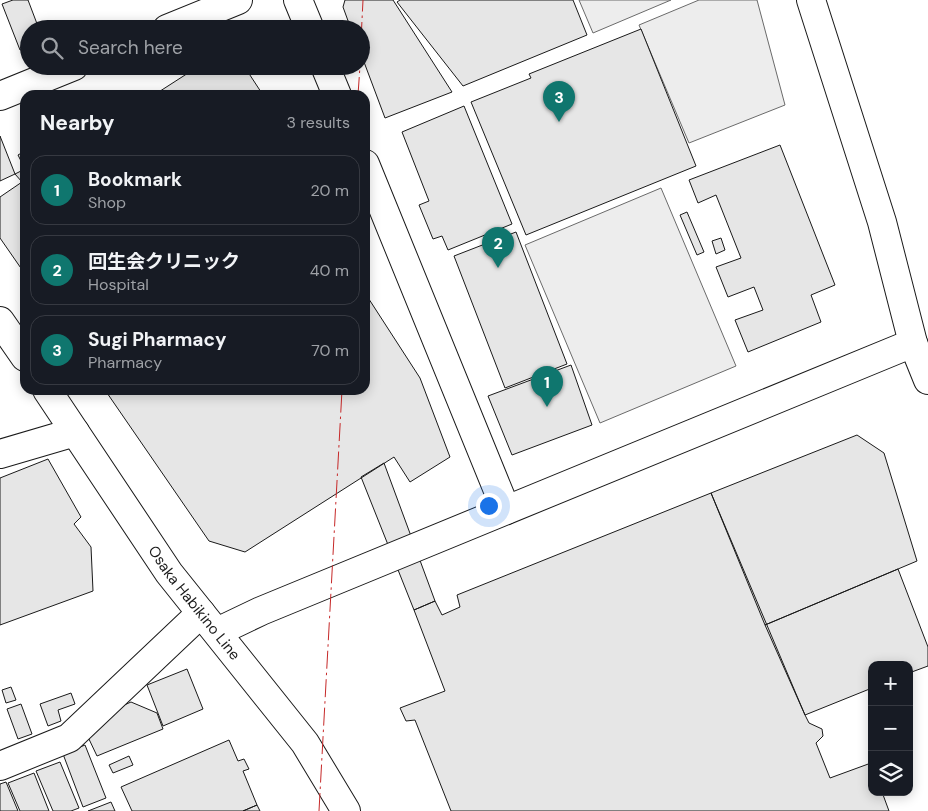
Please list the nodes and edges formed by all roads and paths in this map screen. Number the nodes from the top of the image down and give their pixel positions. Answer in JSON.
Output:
{"nodes":[{"id":1,"x":238,"y":0,"type":"edge"},
{"id":2,"x":298,"y":0,"type":"edge"},
{"id":3,"x":811,"y":0,"type":"edge"},
{"id":4,"x":189,"y":20,"type":"edge"},
{"id":5,"x":306,"y":20,"type":"edge"},
{"id":6,"x":52,"y":75,"type":"edge"},
{"id":7,"x":329,"y":75,"type":"edge"},
{"id":8,"x":335,"y":90,"type":"edge"},
{"id":9,"x":0,"y":96,"type":"edge"},
{"id":10,"x":370,"y":176,"type":"edge"},
{"id":11,"x":0,"y":320,"type":"edge"},
{"id":12,"x":913,"y":343,"type":"junction"},
{"id":13,"x":20,"y":350,"type":"edge"},
{"id":14,"x":928,"y":380,"type":"edge"},
{"id":15,"x":50,"y":395,"type":"edge"},
{"id":16,"x":75,"y":432,"type":"junction"},
{"id":17,"x":0,"y":454,"type":"edge"},
{"id":18,"x":506,"y":510,"type":"junction"},
{"id":19,"x":209,"y":623,"type":"junction"},
{"id":20,"x":0,"y":766,"type":"edge"},
{"id":21,"x":346,"y":811,"type":"edge"}],
"edges":[{"from":1,"to":4,"type":"street"},
{"from":2,"to":5,"type":"street"},
{"from":3,"to":12,"type":"street"},
{"from":6,"to":9,"type":"street"},
{"from":7,"to":8,"type":"street"},
{"from":10,"to":18,"type":"street"},
{"from":11,"to":13,"type":"street"},
{"from":12,"to":14,"type":"street"},
{"from":12,"to":18,"type":"street"},
{"from":15,"to":16,"type":"street","name":"Osaka Habikino Line"},
{"from":16,"to":17,"type":"street"},
{"from":16,"to":19,"type":"street","name":"Osaka Habikino Line"},
{"from":18,"to":19,"type":"street"},
{"from":19,"to":20,"type":"street"},
{"from":19,"to":21,"type":"street","name":"Osaka Habikino Line"}]}
